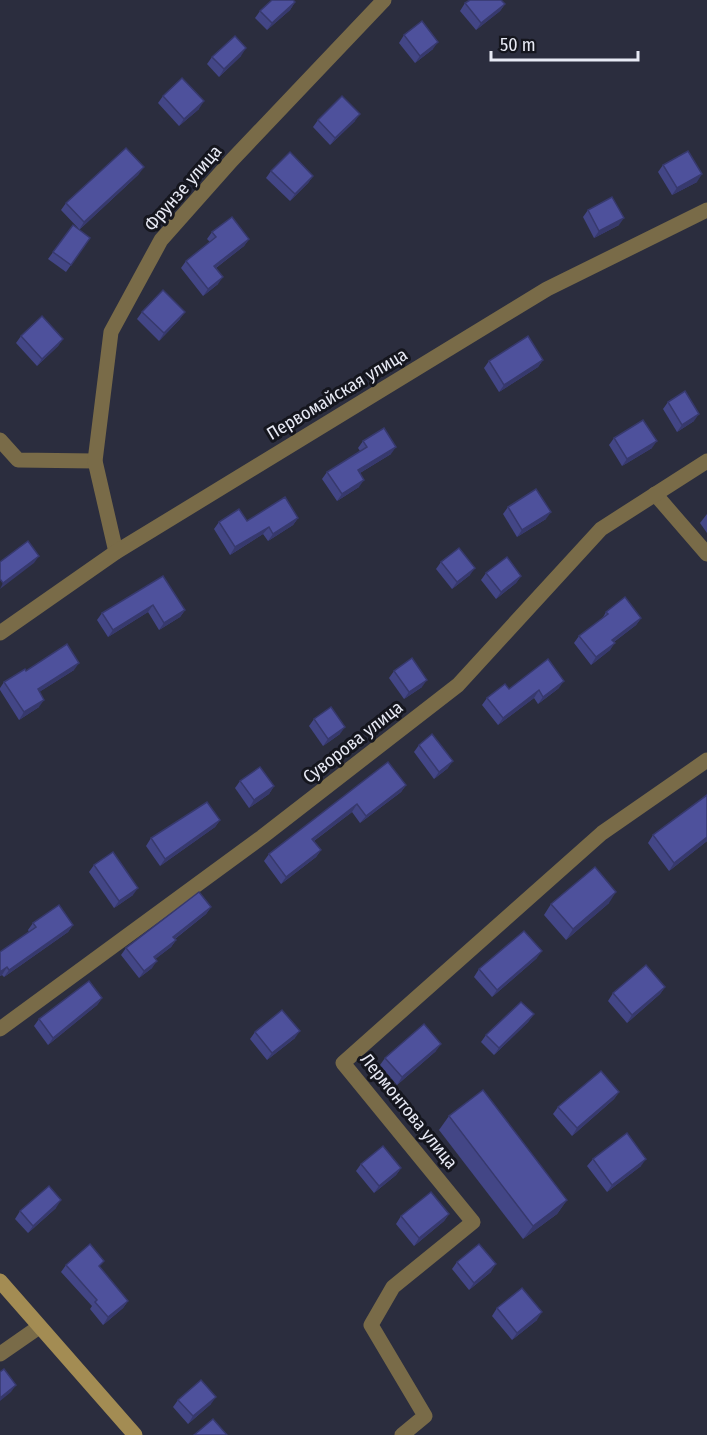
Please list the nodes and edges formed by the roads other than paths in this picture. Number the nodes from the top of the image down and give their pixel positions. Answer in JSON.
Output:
{"nodes":[{"id":1,"x":384,"y":0,"type":"edge"},
{"id":2,"x":707,"y":210,"type":"edge"},
{"id":3,"x":0,"y":440,"type":"edge"},
{"id":4,"x":95,"y":461,"type":"junction"},
{"id":5,"x":707,"y":461,"type":"edge"},
{"id":6,"x":656,"y":494,"type":"junction"},
{"id":7,"x":116,"y":552,"type":"junction"},
{"id":8,"x":707,"y":554,"type":"edge"},
{"id":9,"x":0,"y":633,"type":"edge"},
{"id":10,"x":707,"y":760,"type":"edge"},
{"id":11,"x":0,"y":1029,"type":"edge"},
{"id":12,"x":0,"y":1281,"type":"edge"},
{"id":13,"x":39,"y":1327,"type":"junction"},
{"id":14,"x":0,"y":1354,"type":"edge"},
{"id":15,"x":135,"y":1435,"type":"edge"},
{"id":16,"x":402,"y":1435,"type":"edge"}],
"edges":[{"from":1,"to":4,"type":"street","name":"Фрунзе улица"},
{"from":2,"to":7,"type":"street","name":"Первомайская улица"},
{"from":3,"to":4,"type":"street"},
{"from":4,"to":7,"type":"street","name":"Фрунзе улица"},
{"from":5,"to":6,"type":"street","name":"Суворова улица"},
{"from":6,"to":8,"type":"street"},
{"from":6,"to":11,"type":"street","name":"Суворова улица"},
{"from":7,"to":9,"type":"street","name":"Первомайская улица"},
{"from":10,"to":16,"type":"street","name":"Лермонтова улица"},
{"from":12,"to":13,"type":"street"},
{"from":13,"to":14,"type":"street"},
{"from":13,"to":15,"type":"street"}]}
